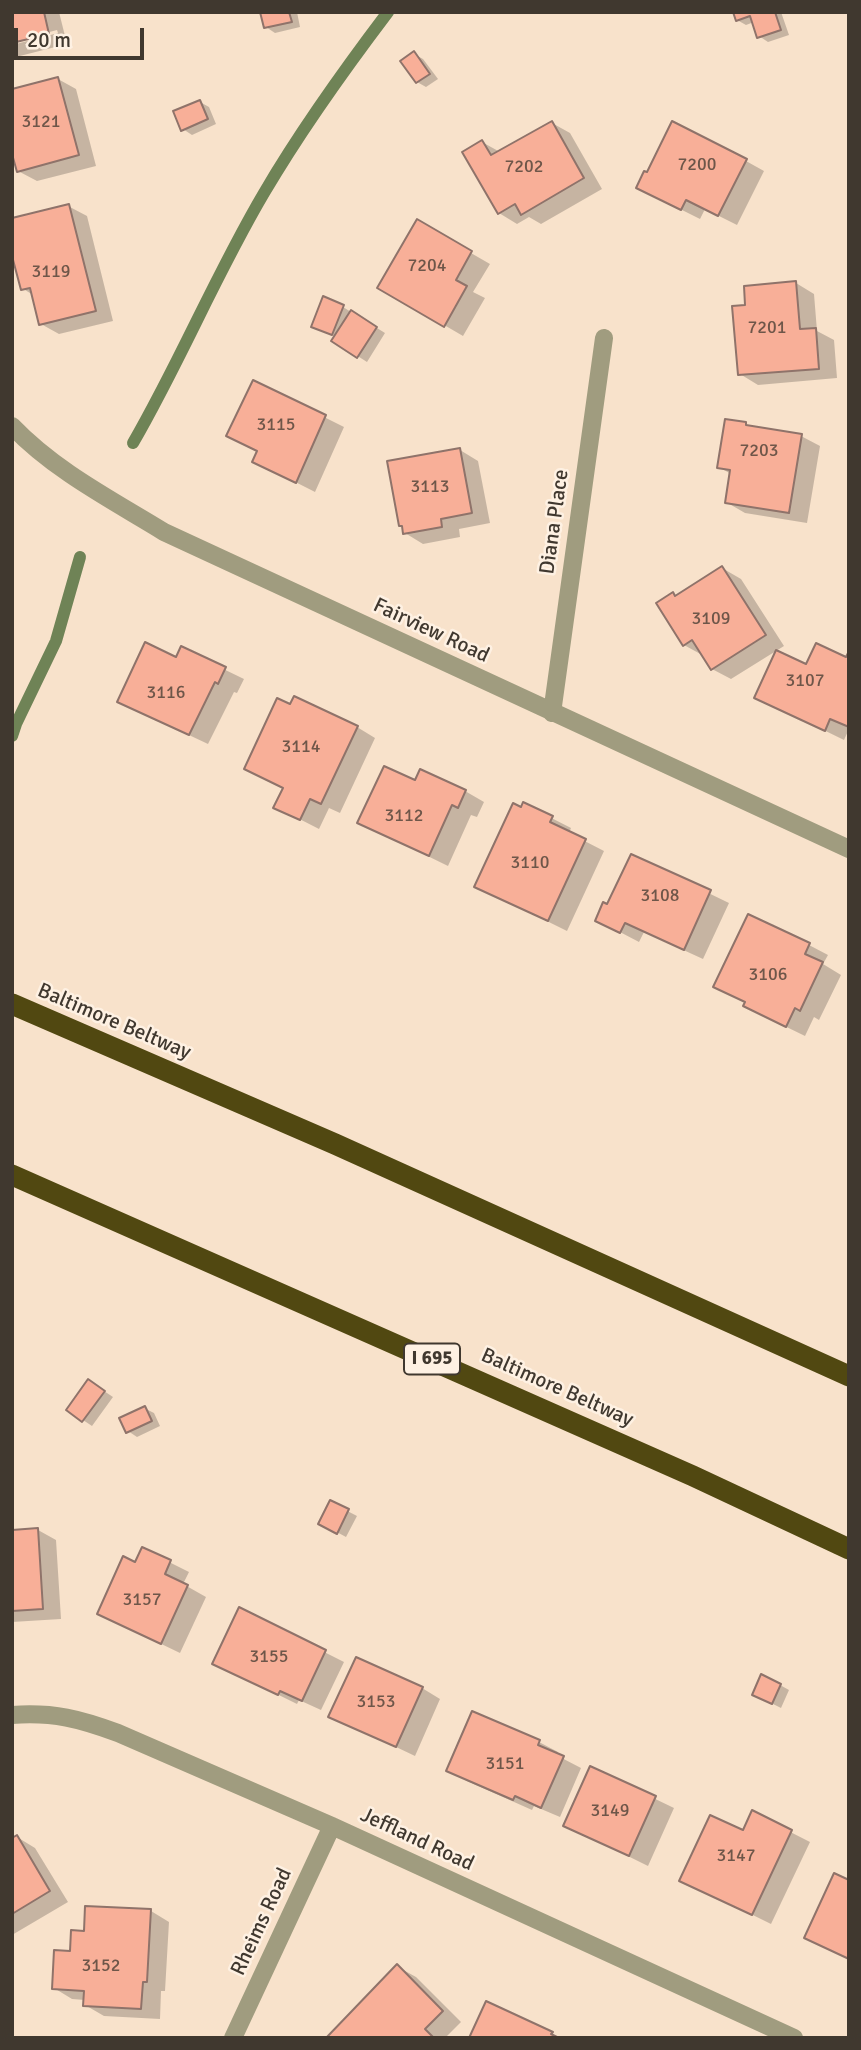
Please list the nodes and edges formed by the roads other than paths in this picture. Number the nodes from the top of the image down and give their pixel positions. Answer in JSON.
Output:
{"nodes":[{"id":1,"x":604,"y":338,"type":"dead end"},
{"id":2,"x":12,"y":426,"type":"edge"},
{"id":3,"x":552,"y":713,"type":"junction"},
{"id":4,"x":849,"y":849,"type":"edge"},
{"id":5,"x":12,"y":1004,"type":"edge"},
{"id":6,"x":12,"y":1175,"type":"edge"},
{"id":7,"x":849,"y":1376,"type":"edge"},
{"id":8,"x":849,"y":1549,"type":"edge"},
{"id":9,"x":12,"y":1715,"type":"edge"},
{"id":10,"x":332,"y":1826,"type":"junction"},
{"id":11,"x":233,"y":2038,"type":"edge"},
{"id":12,"x":794,"y":2038,"type":"edge"}],
"edges":[{"from":1,"to":3,"type":"street","name":"Diana Place"},
{"from":2,"to":3,"type":"street","name":"Fairview Road"},
{"from":3,"to":4,"type":"street","name":"Fairview Road"},
{"from":5,"to":7,"type":"highway","name":"Baltimore Beltway"},
{"from":6,"to":8,"type":"highway","name":"Baltimore Beltway","number":"I 695"},
{"from":9,"to":10,"type":"street","name":"Jeffland Road"},
{"from":10,"to":11,"type":"street","name":"Rheims Road"},
{"from":10,"to":12,"type":"street","name":"Jeffland Road"}]}
